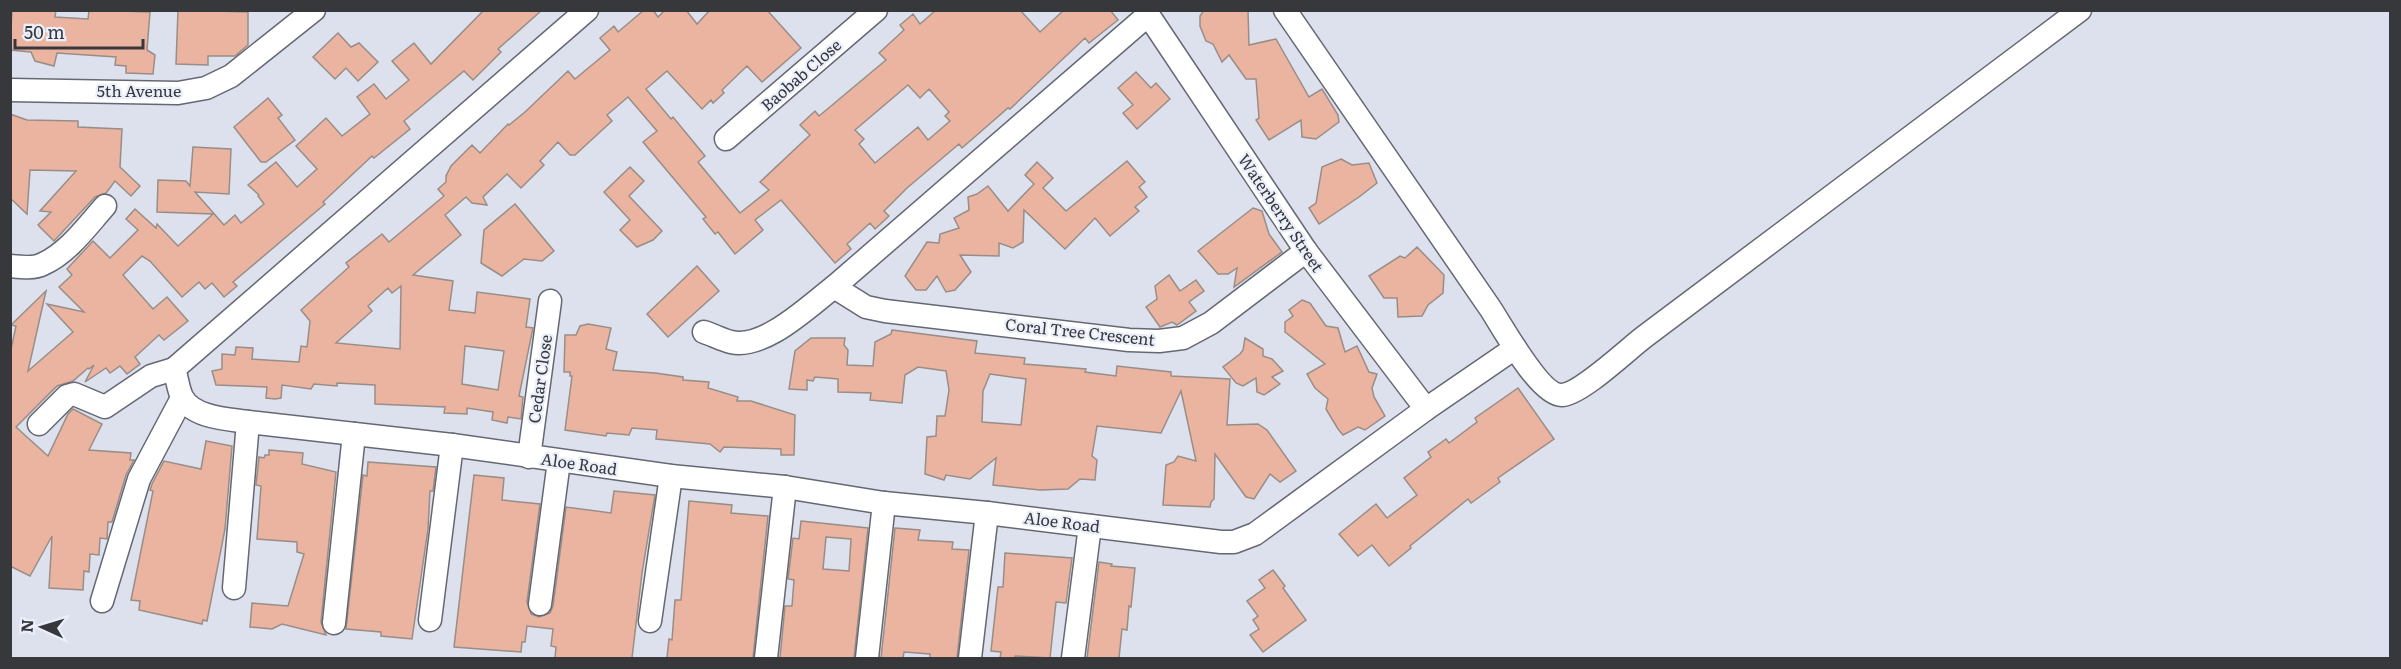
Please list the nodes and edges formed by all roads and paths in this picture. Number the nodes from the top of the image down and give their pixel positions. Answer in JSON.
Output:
{"nodes":[{"id":1,"x":314,"y":10,"type":"edge"},
{"id":2,"x":587,"y":10,"type":"edge"},
{"id":3,"x":876,"y":10,"type":"edge"},
{"id":4,"x":1285,"y":10,"type":"edge"},
{"id":5,"x":2080,"y":10,"type":"edge"},
{"id":6,"x":1147,"y":13,"type":"edge"},
{"id":7,"x":10,"y":90,"type":"edge"},
{"id":8,"x":726,"y":139,"type":"dead end"},
{"id":9,"x":105,"y":206,"type":"dead end"},
{"id":10,"x":1306,"y":251,"type":"junction"},
{"id":11,"x":10,"y":266,"type":"edge"},
{"id":12,"x":834,"y":287,"type":"junction"},
{"id":13,"x":550,"y":301,"type":"dead end"},
{"id":14,"x":704,"y":332,"type":"dead end"},
{"id":15,"x":1507,"y":353,"type":"junction"},
{"id":16,"x":174,"y":369,"type":"junction"},
{"id":17,"x":182,"y":398,"type":"junction"},
{"id":18,"x":1426,"y":409,"type":"junction"},
{"id":19,"x":248,"y":422,"type":"junction"},
{"id":20,"x":39,"y":423,"type":"dead end"},
{"id":21,"x":354,"y":434,"type":"junction"},
{"id":22,"x":452,"y":445,"type":"junction"},
{"id":23,"x":529,"y":457,"type":"junction"},
{"id":24,"x":559,"y":461,"type":"junction"},
{"id":25,"x":671,"y":476,"type":"junction"},
{"id":26,"x":785,"y":487,"type":"junction"},
{"id":27,"x":884,"y":503,"type":"junction"},
{"id":28,"x":987,"y":513,"type":"junction"},
{"id":29,"x":1090,"y":526,"type":"junction"},
{"id":30,"x":234,"y":588,"type":"dead end"},
{"id":31,"x":102,"y":601,"type":"dead end"},
{"id":32,"x":540,"y":604,"type":"dead end"},
{"id":33,"x":429,"y":620,"type":"dead end"},
{"id":34,"x":650,"y":621,"type":"dead end"},
{"id":35,"x":334,"y":623,"type":"dead end"},
{"id":36,"x":766,"y":658,"type":"edge"},
{"id":37,"x":867,"y":658,"type":"edge"},
{"id":38,"x":970,"y":658,"type":"edge"},
{"id":39,"x":1073,"y":658,"type":"edge"}],
"edges":[{"from":1,"to":7,"type":"street","name":"5th Avenue"},
{"from":2,"to":16,"type":"street"},
{"from":3,"to":8,"type":"street","name":"Baobab Close"},
{"from":4,"to":15,"type":"street"},
{"from":5,"to":15,"type":"street"},
{"from":6,"to":10,"type":"street","name":"Waterberry Street"},
{"from":6,"to":12,"type":"street"},
{"from":9,"to":11,"type":"street"},
{"from":10,"to":12,"type":"street","name":"Coral Tree Crescent"},
{"from":10,"to":18,"type":"street","name":"Waterberry Street"},
{"from":12,"to":14,"type":"street"},
{"from":13,"to":23,"type":"street","name":"Cedar Close"},
{"from":15,"to":18,"type":"street","name":"Aloe Road"},
{"from":16,"to":17,"type":"street"},
{"from":16,"to":20,"type":"street"},
{"from":17,"to":19,"type":"street","name":"Aloe Road"},
{"from":17,"to":31,"type":"street"},
{"from":18,"to":29,"type":"street","name":"Aloe Road"},
{"from":19,"to":21,"type":"street","name":"Aloe Road"},
{"from":19,"to":30,"type":"street"},
{"from":21,"to":22,"type":"street","name":"Aloe Road"},
{"from":21,"to":35,"type":"street"},
{"from":22,"to":23,"type":"street","name":"Aloe Road"},
{"from":22,"to":33,"type":"street"},
{"from":23,"to":24,"type":"street","name":"Aloe Road"},
{"from":24,"to":25,"type":"street","name":"Aloe Road"},
{"from":24,"to":32,"type":"street"},
{"from":25,"to":26,"type":"street","name":"Aloe Road"},
{"from":25,"to":34,"type":"street"},
{"from":26,"to":27,"type":"street","name":"Aloe Road"},
{"from":26,"to":36,"type":"street"},
{"from":27,"to":28,"type":"street","name":"Aloe Road"},
{"from":27,"to":37,"type":"street"},
{"from":28,"to":29,"type":"street","name":"Aloe Road"},
{"from":28,"to":38,"type":"street"},
{"from":29,"to":39,"type":"street"}]}
